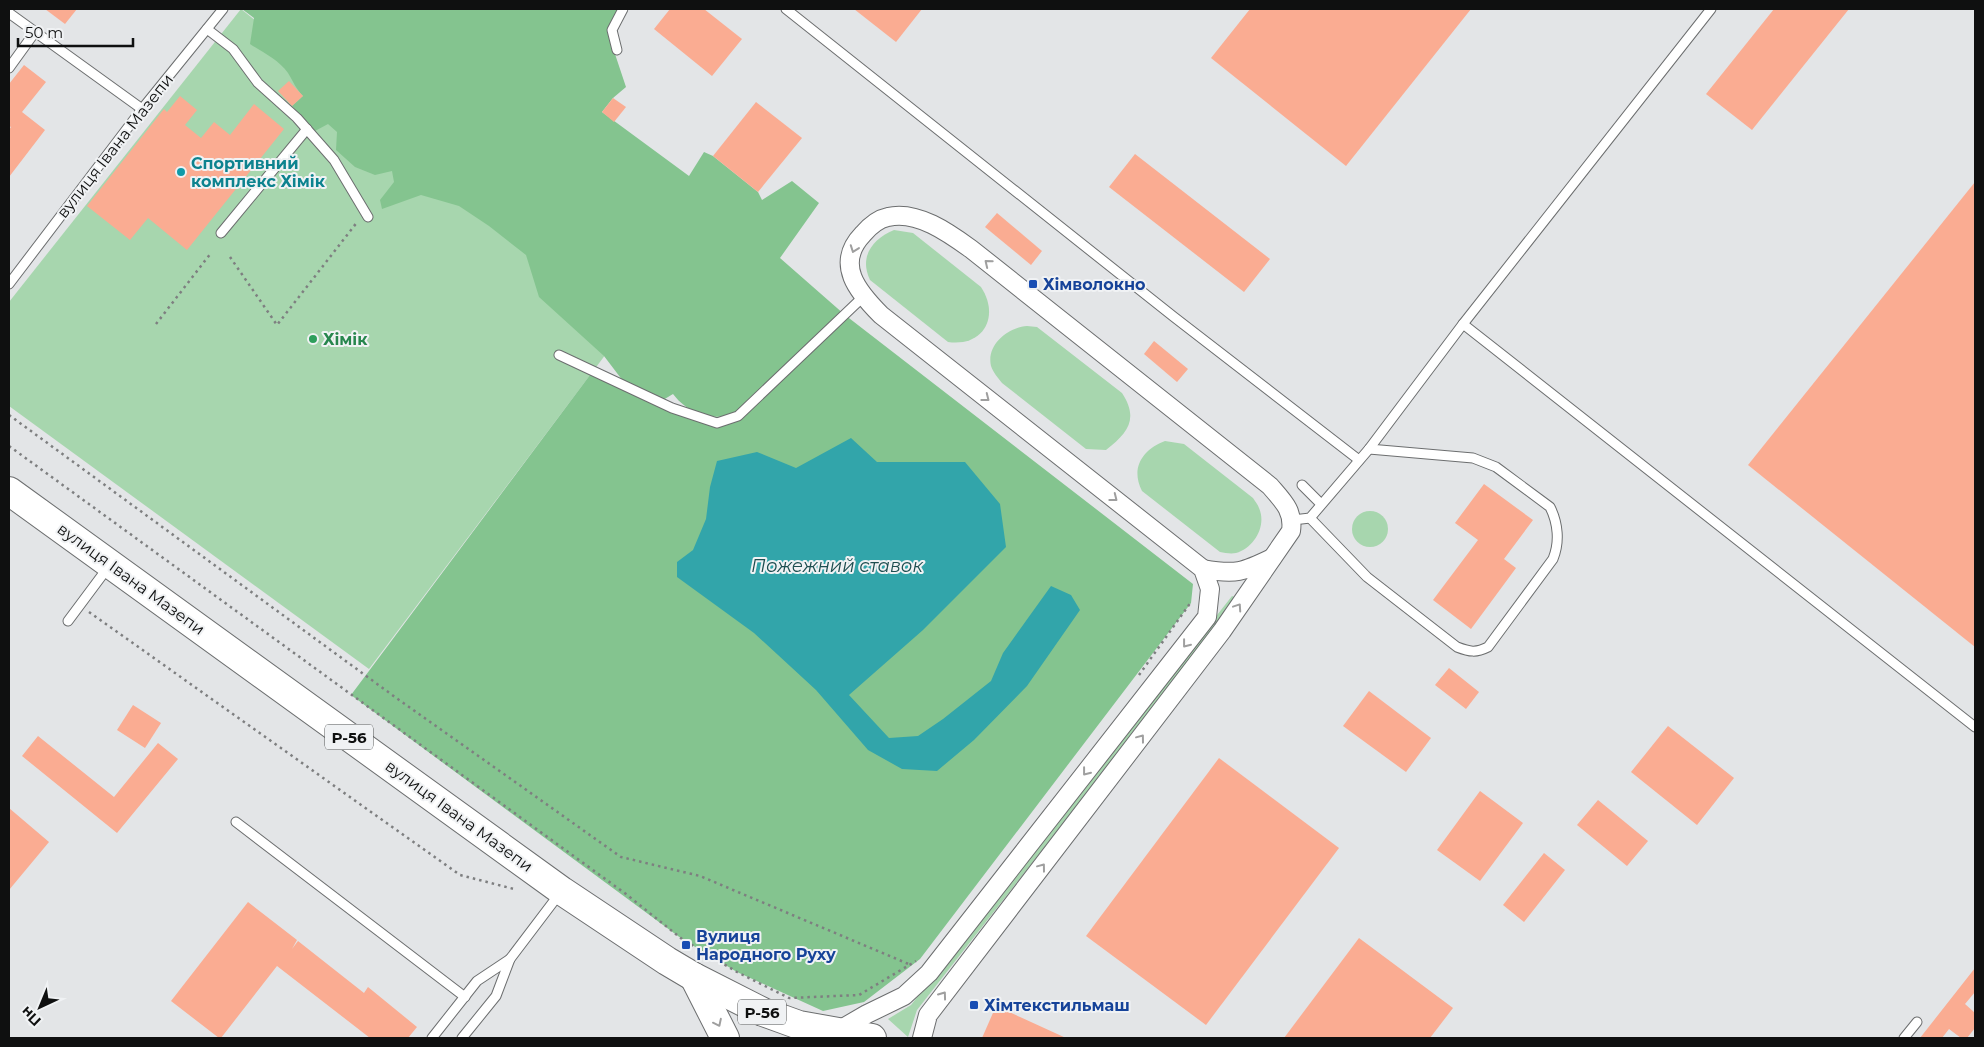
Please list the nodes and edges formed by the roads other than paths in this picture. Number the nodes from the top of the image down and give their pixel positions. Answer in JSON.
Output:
{"nodes":[{"id":1,"x":223,"y":9,"type":"edge"},
{"id":2,"x":623,"y":9,"type":"edge"},
{"id":3,"x":786,"y":9,"type":"edge"},
{"id":4,"x":1711,"y":9,"type":"edge"},
{"id":5,"x":9,"y":13,"type":"edge"},
{"id":6,"x":208,"y":29,"type":"junction"},
{"id":7,"x":35,"y":32,"type":"junction"},
{"id":8,"x":617,"y":50,"type":"dead end"},
{"id":9,"x":9,"y":68,"type":"edge"},
{"id":10,"x":142,"y":109,"type":"junction"},
{"id":11,"x":307,"y":129,"type":"junction"},
{"id":12,"x":367,"y":214,"type":"road end"},
{"id":13,"x":221,"y":233,"type":"dead end"},
{"id":14,"x":9,"y":284,"type":"edge"},
{"id":15,"x":863,"y":297,"type":"junction"},
{"id":16,"x":1463,"y":324,"type":"junction"},
{"id":17,"x":559,"y":355,"type":"dead end"},
{"id":18,"x":1369,"y":449,"type":"junction"},
{"id":19,"x":1359,"y":460,"type":"junction"},
{"id":20,"x":1302,"y":485,"type":"dead end"},
{"id":21,"x":9,"y":491,"type":"edge"},
{"id":22,"x":1322,"y":504,"type":"junction"},
{"id":23,"x":1301,"y":519,"type":"junction"},
{"id":24,"x":1272,"y":558,"type":"junction"},
{"id":25,"x":110,"y":564,"type":"junction"},
{"id":26,"x":1203,"y":569,"type":"junction"},
{"id":27,"x":68,"y":621,"type":"dead end"},
{"id":28,"x":1975,"y":727,"type":"edge"},
{"id":29,"x":236,"y":822,"type":"dead end"},
{"id":30,"x":562,"y":891,"type":"junction"},
{"id":31,"x":510,"y":959,"type":"junction"},
{"id":32,"x":694,"y":978,"type":"junction"},
{"id":33,"x":465,"y":997,"type":"junction"},
{"id":34,"x":1917,"y":1022,"type":"dead end"},
{"id":35,"x":828,"y":1035,"type":"edge"},
{"id":36,"x":432,"y":1038,"type":"edge"},
{"id":37,"x":462,"y":1038,"type":"edge"},
{"id":38,"x":725,"y":1038,"type":"edge"},
{"id":39,"x":872,"y":1038,"type":"edge"},
{"id":40,"x":922,"y":1038,"type":"edge"},
{"id":41,"x":1904,"y":1038,"type":"edge"}],
"edges":[{"from":1,"to":6,"type":"lane","name":"вулиця Івана Мазепи"},
{"from":2,"to":8,"type":"lane"},
{"from":3,"to":19,"type":"lane"},
{"from":4,"to":16,"type":"lane"},
{"from":5,"to":7,"type":"lane"},
{"from":6,"to":10,"type":"lane","name":"вулиця Івана Мазепи"},
{"from":6,"to":11,"type":"lane"},
{"from":7,"to":9,"type":"lane"},
{"from":7,"to":10,"type":"lane"},
{"from":10,"to":14,"type":"lane","name":"вулиця Івана Мазепи"},
{"from":11,"to":12,"type":"lane"},
{"from":11,"to":13,"type":"lane"},
{"from":15,"to":17,"type":"lane"},
{"from":23,"to":15,"type":"street","one_way":true},
{"from":15,"to":26,"type":"street","one_way":true},
{"from":16,"to":18,"type":"lane"},
{"from":16,"to":28,"type":"lane"},
{"from":18,"to":19,"type":"lane"},
{"from":18,"to":23,"type":"lane"},
{"from":19,"to":22,"type":"lane"},
{"from":20,"to":22,"type":"lane"},
{"from":21,"to":25,"type":"main road","name":"вулиця Івана Мазепи","number":"Р-56"},
{"from":22,"to":23,"type":"lane"},
{"from":23,"to":24,"type":"street"},
{"from":24,"to":26,"type":"street"},
{"from":40,"to":24,"type":"street","one_way":true},
{"from":25,"to":27,"type":"lane"},
{"from":25,"to":30,"type":"main road","name":"вулиця Івана Мазепи","number":"Р-56"},
{"from":26,"to":35,"type":"street","one_way":true},
{"from":29,"to":33,"type":"lane"},
{"from":30,"to":31,"type":"lane"},
{"from":30,"to":32,"type":"main road","name":"вулиця Івана Мазепи","number":"Р-56"},
{"from":31,"to":33,"type":"lane"},
{"from":31,"to":37,"type":"lane"},
{"from":32,"to":35,"type":"main road","name":"вулиця Івана Мазепи","number":"Р-56"},
{"from":32,"to":38,"type":"main road","name":"вулиця Івана Мазепи","number":"Р-56","one_way":true},
{"from":33,"to":36,"type":"lane"},
{"from":34,"to":41,"type":"lane"},
{"from":35,"to":39,"type":"main road","number":"Р-56"}]}
